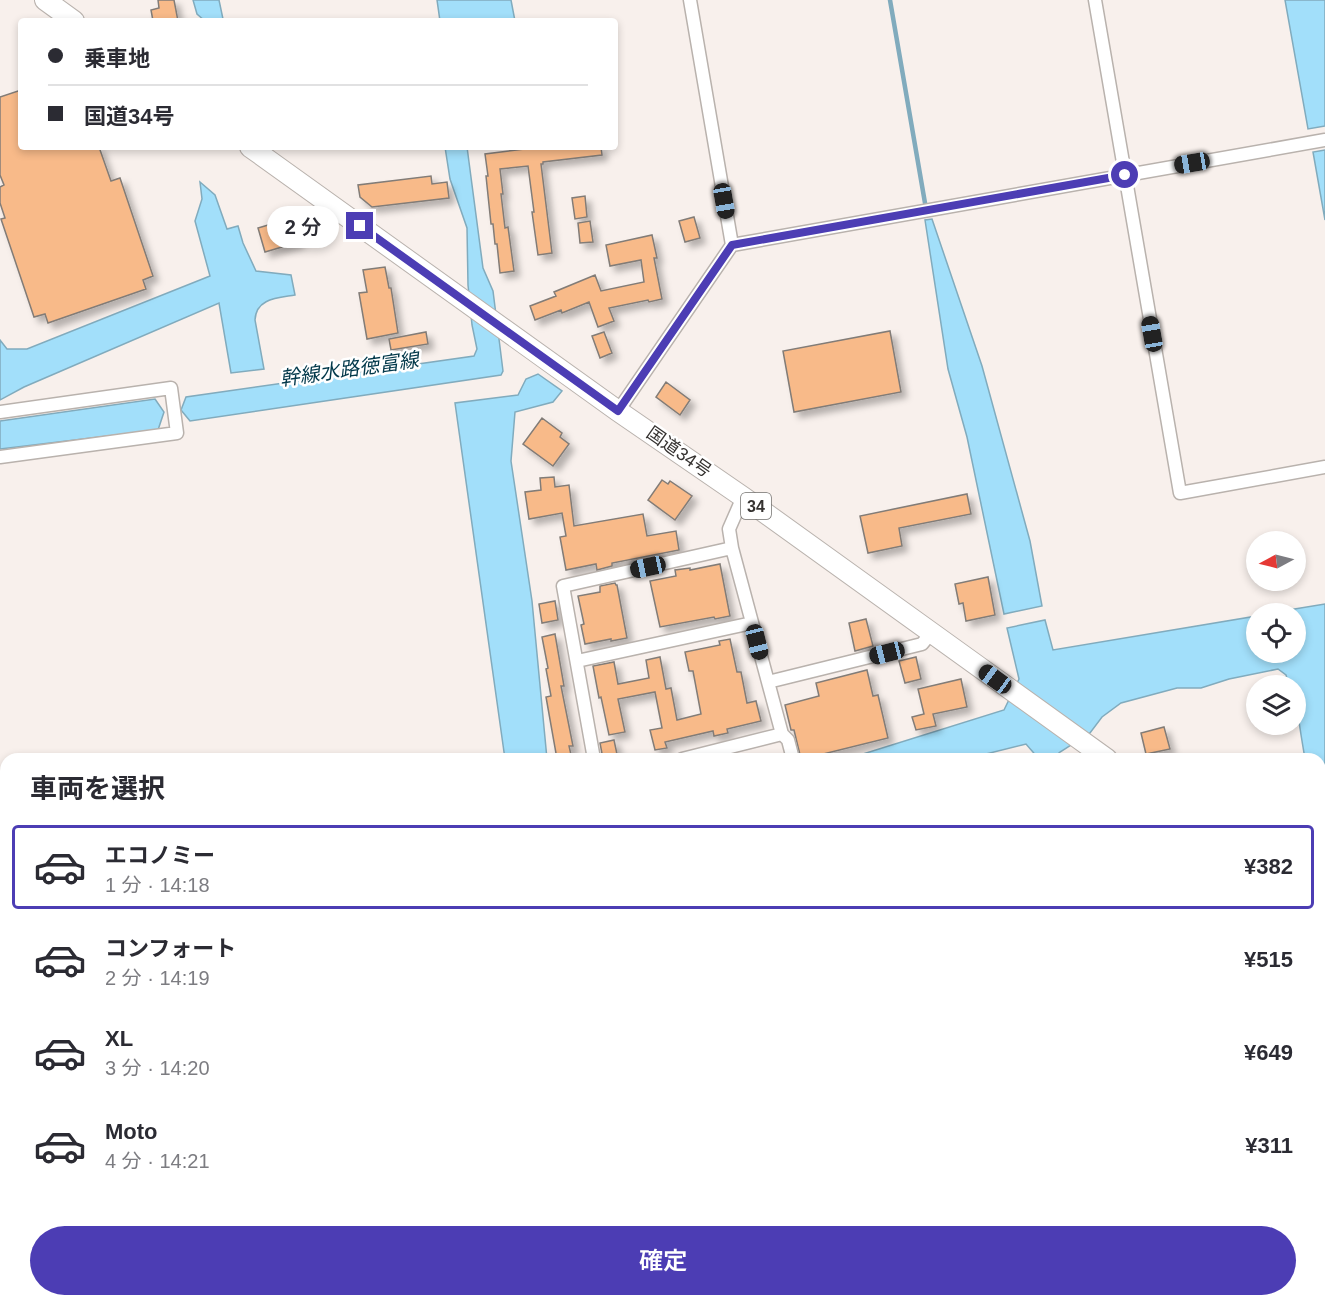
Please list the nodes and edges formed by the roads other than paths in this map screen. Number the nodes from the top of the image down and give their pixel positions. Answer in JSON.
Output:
{"nodes":[{"id":1,"x":45,"y":0,"type":"edge"},
{"id":2,"x":690,"y":0,"type":"edge"},
{"id":3,"x":1095,"y":0,"type":"edge"},
{"id":4,"x":70,"y":18,"type":"edge"},
{"id":5,"x":1325,"y":140,"type":"edge"},
{"id":6,"x":254,"y":150,"type":"edge"},
{"id":7,"x":1125,"y":175,"type":"junction"},
{"id":8,"x":732,"y":245,"type":"junction"},
{"id":9,"x":618,"y":411,"type":"junction"},
{"id":10,"x":0,"y":412,"type":"edge"},
{"id":11,"x":0,"y":457,"type":"edge"},
{"id":12,"x":1325,"y":467,"type":"edge"},
{"id":13,"x":743,"y":497,"type":"junction"},
{"id":14,"x":732,"y":548,"type":"junction"},
{"id":15,"x":752,"y":623,"type":"junction"},
{"id":16,"x":931,"y":633,"type":"junction"},
{"id":17,"x":577,"y":661,"type":"junction"},
{"id":18,"x":768,"y":682,"type":"junction"},
{"id":19,"x":782,"y":734,"type":"junction"},
{"id":20,"x":593,"y":753,"type":"edge"},
{"id":21,"x":706,"y":753,"type":"edge"},
{"id":22,"x":791,"y":753,"type":"edge"},
{"id":23,"x":1098,"y":753,"type":"edge"}],
"edges":[{"from":1,"to":4,"type":"highway"},
{"from":2,"to":8,"type":"street"},
{"from":3,"to":7,"type":"street"},
{"from":5,"to":7,"type":"street"},
{"from":6,"to":9,"type":"highway","name":"国道34号","number":"34"},
{"from":7,"to":8,"type":"street"},
{"from":7,"to":12,"type":"street"},
{"from":8,"to":9,"type":"street"},
{"from":9,"to":13,"type":"highway","name":"国道34号","number":"34"},
{"from":10,"to":11,"type":"street"},
{"from":13,"to":14,"type":"street"},
{"from":13,"to":16,"type":"highway","name":"国道34号","number":"34"},
{"from":14,"to":15,"type":"street"},
{"from":14,"to":17,"type":"street"},
{"from":15,"to":17,"type":"street"},
{"from":15,"to":18,"type":"street"},
{"from":16,"to":18,"type":"street"},
{"from":16,"to":23,"type":"highway","name":"国道34号","number":"34"},
{"from":17,"to":20,"type":"street"},
{"from":18,"to":19,"type":"street"},
{"from":19,"to":21,"type":"street"},
{"from":19,"to":22,"type":"street"}]}
